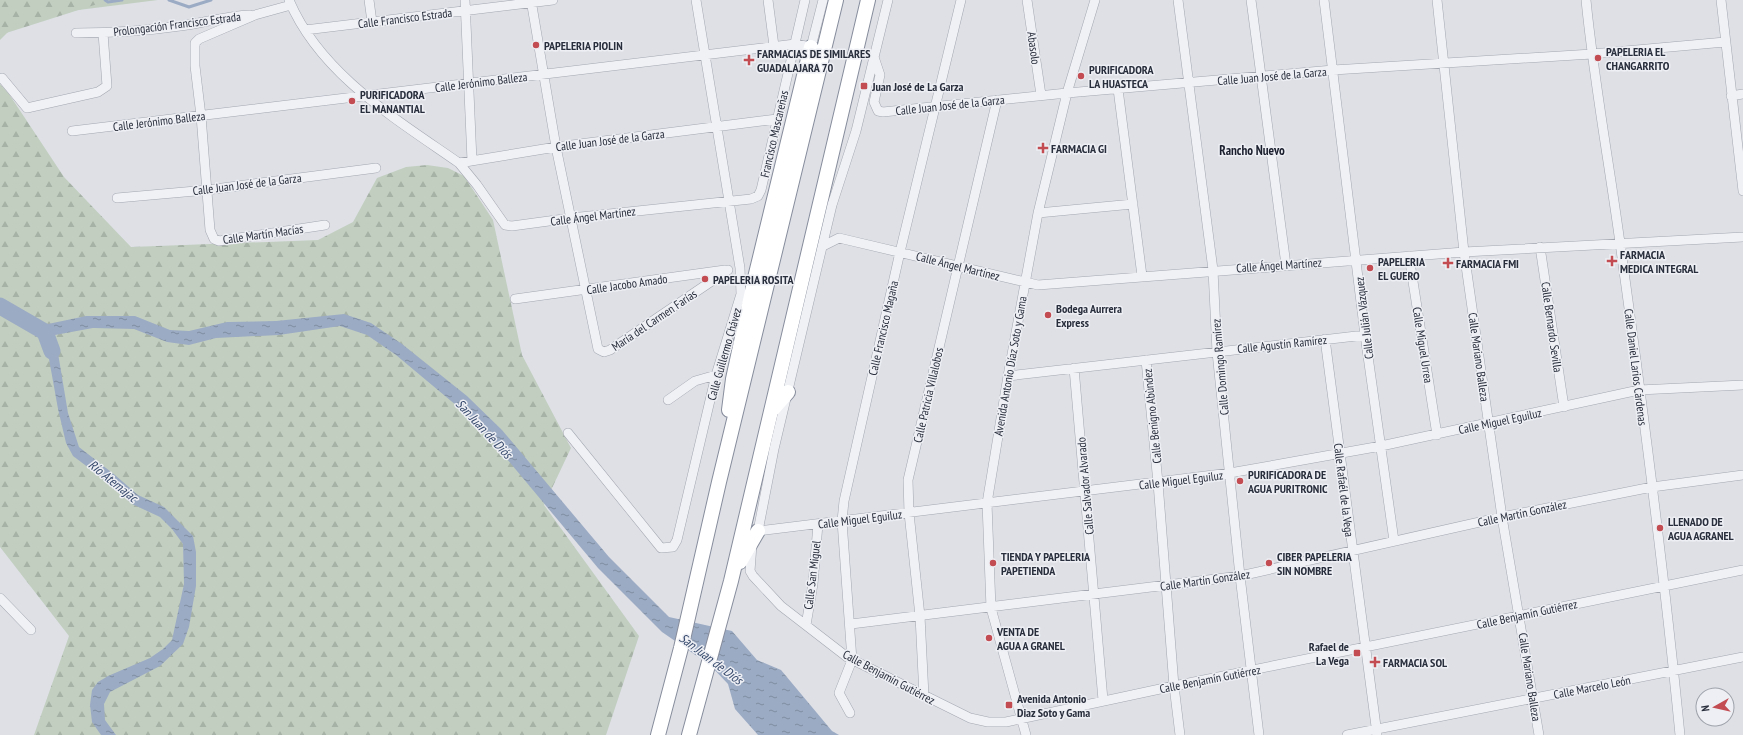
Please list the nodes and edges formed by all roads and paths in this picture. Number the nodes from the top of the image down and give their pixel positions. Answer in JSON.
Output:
{"nodes":[{"id":1,"x":369,"y":0,"type":"edge"},
{"id":2,"x":465,"y":0,"type":"edge"},
{"id":3,"x":553,"y":0,"type":"edge"},
{"id":4,"x":696,"y":0,"type":"edge"},
{"id":5,"x":768,"y":0,"type":"edge"},
{"id":6,"x":805,"y":0,"type":"edge"},
{"id":7,"x":822,"y":0,"type":"edge"},
{"id":8,"x":836,"y":0,"type":"edge"},
{"id":9,"x":868,"y":0,"type":"edge"},
{"id":10,"x":888,"y":0,"type":"edge"},
{"id":11,"x":961,"y":0,"type":"edge"},
{"id":12,"x":1027,"y":0,"type":"edge"},
{"id":13,"x":1095,"y":0,"type":"edge"},
{"id":14,"x":1178,"y":0,"type":"edge"},
{"id":15,"x":1251,"y":0,"type":"edge"},
{"id":16,"x":1324,"y":0,"type":"edge"},
{"id":17,"x":1437,"y":0,"type":"edge"},
{"id":18,"x":1586,"y":0,"type":"edge"},
{"id":19,"x":1721,"y":0,"type":"edge"},
{"id":20,"x":531,"y":1,"type":"edge"},
{"id":21,"x":290,"y":2,"type":"edge"},
{"id":22,"x":466,"y":11,"type":"junction"},
{"id":23,"x":255,"y":15,"type":"junction"},
{"id":24,"x":372,"y":22,"type":"junction"},
{"id":25,"x":305,"y":30,"type":"junction"},
{"id":26,"x":76,"y":33,"type":"dead end"},
{"id":27,"x":102,"y":33,"type":"junction"},
{"id":28,"x":1725,"y":42,"type":"junction"},
{"id":29,"x":794,"y":44,"type":"junction"},
{"id":30,"x":774,"y":46,"type":"junction"},
{"id":31,"x":811,"y":47,"type":"junction"},
{"id":32,"x":1592,"y":54,"type":"junction"},
{"id":33,"x":704,"y":55,"type":"junction"},
{"id":34,"x":874,"y":57,"type":"junction"},
{"id":35,"x":1444,"y":64,"type":"junction"},
{"id":36,"x":1333,"y":70,"type":"junction"},
{"id":37,"x":543,"y":74,"type":"junction"},
{"id":38,"x":1261,"y":77,"type":"junction"},
{"id":39,"x":2,"y":78,"type":"dead end"},
{"id":40,"x":1189,"y":83,"type":"junction"},
{"id":41,"x":469,"y":84,"type":"junction"},
{"id":42,"x":1118,"y":89,"type":"junction"},
{"id":43,"x":1067,"y":93,"type":"junction"},
{"id":44,"x":1743,"y":94,"type":"edge"},
{"id":45,"x":1041,"y":96,"type":"junction"},
{"id":46,"x":1731,"y":96,"type":"junction"},
{"id":47,"x":367,"y":97,"type":"junction"},
{"id":48,"x":997,"y":100,"type":"junction"},
{"id":49,"x":935,"y":106,"type":"junction"},
{"id":50,"x":201,"y":116,"type":"junction"},
{"id":51,"x":777,"y":120,"type":"junction"},
{"id":52,"x":716,"y":127,"type":"junction"},
{"id":53,"x":72,"y":132,"type":"dead end"},
{"id":54,"x":556,"y":147,"type":"junction"},
{"id":55,"x":472,"y":161,"type":"junction"},
{"id":56,"x":459,"y":163,"type":"junction"},
{"id":57,"x":376,"y":168,"type":"dead end"},
{"id":58,"x":207,"y":190,"type":"junction"},
{"id":59,"x":1743,"y":191,"type":"edge"},
{"id":60,"x":758,"y":196,"type":"joint"},
{"id":61,"x":117,"y":198,"type":"dead end"},
{"id":62,"x":729,"y":201,"type":"junction"},
{"id":63,"x":1133,"y":204,"type":"junction"},
{"id":64,"x":1038,"y":213,"type":"junction"},
{"id":65,"x":572,"y":218,"type":"junction"},
{"id":66,"x":325,"y":225,"type":"dead end"},
{"id":67,"x":1743,"y":237,"type":"edge"},
{"id":68,"x":1620,"y":242,"type":"junction"},
{"id":69,"x":823,"y":246,"type":"junction"},
{"id":70,"x":1540,"y":247,"type":"junction"},
{"id":71,"x":900,"y":252,"type":"junction"},
{"id":72,"x":1464,"y":252,"type":"junction"},
{"id":73,"x":1409,"y":256,"type":"junction"},
{"id":74,"x":1357,"y":259,"type":"junction"},
{"id":75,"x":1286,"y":265,"type":"junction"},
{"id":76,"x":958,"y":266,"type":"junction"},
{"id":77,"x":740,"y":268,"type":"junction"},
{"id":78,"x":728,"y":270,"type":"junction"},
{"id":79,"x":1213,"y":270,"type":"junction"},
{"id":80,"x":1142,"y":276,"type":"junction"},
{"id":81,"x":1025,"y":282,"type":"junction"},
{"id":82,"x":586,"y":289,"type":"junction"},
{"id":83,"x":515,"y":299,"type":"dead end"},
{"id":84,"x":1366,"y":335,"type":"junction"},
{"id":85,"x":1325,"y":339,"type":"junction"},
{"id":86,"x":1217,"y":352,"type":"junction"},
{"id":87,"x":1146,"y":360,"type":"junction"},
{"id":88,"x":1074,"y":368,"type":"junction"},
{"id":89,"x":716,"y":375,"type":"junction"},
{"id":90,"x":1008,"y":376,"type":"junction"},
{"id":91,"x":1743,"y":385,"type":"edge"},
{"id":92,"x":1639,"y":390,"type":"junction"},
{"id":93,"x":788,"y":392,"type":"junction"},
{"id":94,"x":668,"y":400,"type":"dead end"},
{"id":95,"x":1564,"y":407,"type":"junction"},
{"id":96,"x":770,"y":418,"type":"junction"},
{"id":97,"x":1489,"y":423,"type":"junction"},
{"id":98,"x":568,"y":433,"type":"dead end"},
{"id":99,"x":1437,"y":435,"type":"junction"},
{"id":100,"x":1381,"y":446,"type":"junction"},
{"id":101,"x":774,"y":449,"type":"junction"},
{"id":102,"x":1339,"y":454,"type":"junction"},
{"id":103,"x":1230,"y":473,"type":"junction"},
{"id":104,"x":1743,"y":475,"type":"edge"},
{"id":105,"x":719,"y":482,"type":"junction"},
{"id":106,"x":1158,"y":483,"type":"junction"},
{"id":107,"x":1652,"y":487,"type":"junction"},
{"id":108,"x":1085,"y":491,"type":"junction"},
{"id":109,"x":987,"y":503,"type":"junction"},
{"id":110,"x":909,"y":513,"type":"junction"},
{"id":111,"x":1502,"y":517,"type":"junction"},
{"id":112,"x":842,"y":521,"type":"junction"},
{"id":113,"x":818,"y":524,"type":"junction"},
{"id":114,"x":755,"y":536,"type":"junction"},
{"id":115,"x":1394,"y":542,"type":"junction"},
{"id":116,"x":1352,"y":551,"type":"junction"},
{"id":117,"x":1743,"y":570,"type":"edge"},
{"id":118,"x":1240,"y":576,"type":"junction"},
{"id":119,"x":731,"y":581,"type":"junction"},
{"id":120,"x":1166,"y":585,"type":"junction"},
{"id":121,"x":1665,"y":586,"type":"junction"},
{"id":122,"x":1094,"y":594,"type":"junction"},
{"id":123,"x":0,"y":598,"type":"edge"},
{"id":124,"x":991,"y":608,"type":"junction"},
{"id":125,"x":1520,"y":615,"type":"junction"},
{"id":126,"x":920,"y":616,"type":"junction"},
{"id":127,"x":851,"y":624,"type":"junction"},
{"id":128,"x":806,"y":625,"type":"junction"},
{"id":129,"x":31,"y":630,"type":"dead end"},
{"id":130,"x":1365,"y":647,"type":"junction"},
{"id":131,"x":1743,"y":657,"type":"edge"},
{"id":132,"x":852,"y":660,"type":"junction"},
{"id":133,"x":1251,"y":671,"type":"junction"},
{"id":134,"x":1673,"y":671,"type":"junction"},
{"id":135,"x":1174,"y":686,"type":"junction"},
{"id":136,"x":924,"y":696,"type":"junction"},
{"id":137,"x":1534,"y":698,"type":"junction"},
{"id":138,"x":1103,"y":700,"type":"junction"},
{"id":139,"x":850,"y":713,"type":"dead end"},
{"id":140,"x":1021,"y":720,"type":"junction"},
{"id":141,"x":1377,"y":732,"type":"edge"},
{"id":142,"x":658,"y":735,"type":"edge"},
{"id":143,"x":690,"y":735,"type":"edge"},
{"id":144,"x":1026,"y":735,"type":"edge"},
{"id":145,"x":1180,"y":735,"type":"edge"},
{"id":146,"x":1259,"y":735,"type":"edge"},
{"id":147,"x":1347,"y":735,"type":"edge"},
{"id":148,"x":1539,"y":735,"type":"edge"},
{"id":149,"x":1680,"y":735,"type":"edge"}],
"edges":[{"from":1,"to":24,"type":"street"},
{"from":2,"to":22,"type":"street"},
{"from":3,"to":20,"type":"street","name":"Calle Francisco Estrada"},
{"from":4,"to":33,"type":"street","name":"Calle Guillermo Chávez"},
{"from":5,"to":30,"type":"street"},
{"from":6,"to":29,"type":"street","name":"Francisco Mascareñas"},
{"from":7,"to":31,"type":"street"},
{"from":8,"to":105,"type":"highway"},
{"from":9,"to":96,"type":"highway"},
{"from":10,"to":34,"type":"street","name":"Calle Benjamín Gutiérrez"},
{"from":11,"to":49,"type":"street","name":"Calle Francisco Magaña"},
{"from":12,"to":45,"type":"street","name":"Abasolo"},
{"from":13,"to":43,"type":"street","name":"Avenida Antonio Díaz Soto y Gama"},
{"from":14,"to":40,"type":"street","name":"Calle Domingo Ramírez"},
{"from":15,"to":38,"type":"street"},
{"from":16,"to":36,"type":"street","name":"Calle Julián Vázquez"},
{"from":17,"to":35,"type":"street","name":"Calle Mariano Balleza"},
{"from":18,"to":32,"type":"street","name":"Calle Daniel Larios Cárdenas"},
{"from":19,"to":28,"type":"street"},
{"from":20,"to":22,"type":"street","name":"Calle Francisco Estrada"},
{"from":20,"to":37,"type":"street"},
{"from":21,"to":23,"type":"street","name":"Calle Martín Macías"},
{"from":21,"to":25,"type":"street"},
{"from":22,"to":24,"type":"street","name":"Calle Francisco Estrada"},
{"from":22,"to":41,"type":"street"},
{"from":23,"to":27,"type":"street","name":"Prolongación Francisco Estrada"},
{"from":23,"to":50,"type":"street","name":"Calle Martín Macías"},
{"from":24,"to":25,"type":"street","name":"Calle Francisco Estrada"},
{"from":25,"to":47,"type":"street"},
{"from":26,"to":27,"type":"street","name":"Prolongación Francisco Estrada"},
{"from":27,"to":39,"type":"street"},
{"from":28,"to":32,"type":"street","name":"Calle Juan José de la Garza"},
{"from":28,"to":46,"type":"street"},
{"from":29,"to":30,"type":"street","name":"Calle Jerónimo Balleza"},
{"from":29,"to":31,"type":"street","name":"Calle Jerónimo Balleza"},
{"from":29,"to":51,"type":"street","name":"Francisco Mascareñas"},
{"from":30,"to":33,"type":"street","name":"Calle Jerónimo Balleza"},
{"from":31,"to":105,"type":"highway"},
{"from":32,"to":35,"type":"street","name":"Calle Juan José de la Garza"},
{"from":32,"to":68,"type":"street","name":"Calle Daniel Larios Cárdenas"},
{"from":33,"to":37,"type":"street","name":"Calle Jerónimo Balleza"},
{"from":33,"to":52,"type":"street","name":"Calle Guillermo Chávez"},
{"from":34,"to":49,"type":"street","name":"Calle Juan José de la Garza"},
{"from":34,"to":69,"type":"street","name":"Calle Benjamín Gutiérrez"},
{"from":35,"to":36,"type":"street","name":"Calle Juan José de la Garza"},
{"from":35,"to":72,"type":"street","name":"Calle Mariano Balleza"},
{"from":36,"to":38,"type":"street","name":"Calle Juan José de la Garza"},
{"from":36,"to":74,"type":"street","name":"Calle Julián Vázquez"},
{"from":37,"to":41,"type":"street","name":"Calle Jerónimo Balleza"},
{"from":37,"to":54,"type":"street"},
{"from":38,"to":40,"type":"street","name":"Calle Juan José de la Garza"},
{"from":38,"to":75,"type":"street"},
{"from":40,"to":42,"type":"street","name":"Calle Juan José de la Garza"},
{"from":40,"to":79,"type":"street","name":"Calle Domingo Ramírez"},
{"from":41,"to":47,"type":"street","name":"Calle Jerónimo Balleza"},
{"from":41,"to":55,"type":"street"},
{"from":42,"to":43,"type":"street","name":"Calle Juan José de la Garza"},
{"from":42,"to":63,"type":"street"},
{"from":43,"to":45,"type":"street","name":"Calle Juan José de la Garza"},
{"from":43,"to":64,"type":"street","name":"Avenida Antonio Díaz Soto y Gama"},
{"from":44,"to":46,"type":"street"},
{"from":45,"to":48,"type":"street","name":"Calle Juan José de la Garza"},
{"from":46,"to":59,"type":"street"},
{"from":47,"to":50,"type":"street","name":"Calle Jerónimo Balleza"},
{"from":47,"to":56,"type":"street"},
{"from":48,"to":49,"type":"street","name":"Calle Juan José de la Garza"},
{"from":48,"to":76,"type":"street","name":"Calle Patricia Villalobos"},
{"from":49,"to":71,"type":"street","name":"Calle Francisco Magaña"},
{"from":50,"to":53,"type":"street","name":"Calle Jerónimo Balleza"},
{"from":50,"to":58,"type":"street","name":"Calle Martín Macías"},
{"from":51,"to":52,"type":"street","name":"Calle Juan José de la Garza"},
{"from":51,"to":60,"type":"street","name":"Francisco Mascareñas"},
{"from":52,"to":54,"type":"street","name":"Calle Juan José de la Garza"},
{"from":52,"to":62,"type":"street","name":"Calle Guillermo Chávez"},
{"from":54,"to":55,"type":"street","name":"Calle Juan José de la Garza"},
{"from":54,"to":65,"type":"street"},
{"from":55,"to":56,"type":"street","name":"Calle Juan José de la Garza"},
{"from":56,"to":65,"type":"street","name":"Calle Ángel Martínez"},
{"from":57,"to":58,"type":"street","name":"Calle Juan José de la Garza"},
{"from":58,"to":61,"type":"street","name":"Calle Juan José de la Garza"},
{"from":58,"to":66,"type":"street","name":"Calle Martín Macías"},
{"from":60,"to":62,"type":"street","name":"Calle Ángel Martínez"},
{"from":62,"to":65,"type":"street","name":"Calle Ángel Martínez"},
{"from":62,"to":77,"type":"street","name":"Calle Guillermo Chávez"},
{"from":63,"to":64,"type":"street"},
{"from":63,"to":80,"type":"street"},
{"from":64,"to":81,"type":"street","name":"Avenida Antonio Díaz Soto y Gama"},
{"from":65,"to":82,"type":"street"},
{"from":67,"to":68,"type":"street","name":"Calle Ángel Martínez"},
{"from":68,"to":70,"type":"street","name":"Calle Ángel Martínez"},
{"from":68,"to":92,"type":"street","name":"Calle Daniel Larios Cárdenas"},
{"from":69,"to":71,"type":"street","name":"Calle Ángel Martínez"},
{"from":69,"to":93,"type":"street","name":"Calle Benjamín Gutiérrez"},
{"from":70,"to":72,"type":"street","name":"Calle Ángel Martínez"},
{"from":70,"to":95,"type":"street","name":"Calle Bernardo Sevilla"},
{"from":71,"to":76,"type":"street","name":"Calle Ángel Martínez"},
{"from":71,"to":112,"type":"street","name":"Calle Francisco Magaña"},
{"from":72,"to":73,"type":"street","name":"Calle Ángel Martínez"},
{"from":72,"to":97,"type":"street","name":"Calle Mariano Balleza"},
{"from":73,"to":74,"type":"street","name":"Calle Ángel Martínez"},
{"from":73,"to":99,"type":"street","name":"Calle Miguel Urrea"},
{"from":74,"to":75,"type":"street","name":"Calle Ángel Martínez"},
{"from":74,"to":84,"type":"street","name":"Calle Julián Vázquez"},
{"from":75,"to":79,"type":"street","name":"Calle Ángel Martínez"},
{"from":76,"to":81,"type":"street","name":"Calle Ángel Martínez"},
{"from":76,"to":110,"type":"street","name":"Calle Patricia Villalobos"},
{"from":77,"to":78,"type":"street","name":"Calle Jacobo Amado"},
{"from":77,"to":89,"type":"street","name":"Calle Guillermo Chávez"},
{"from":78,"to":82,"type":"street","name":"Calle Jacobo Amado"},
{"from":78,"to":82,"type":"street","name":"María del Carmen Farías"},
{"from":79,"to":80,"type":"street","name":"Calle Ángel Martínez"},
{"from":79,"to":86,"type":"street","name":"Calle Domingo Ramírez"},
{"from":80,"to":81,"type":"street","name":"Calle Ángel Martínez"},
{"from":81,"to":90,"type":"street","name":"Avenida Antonio Díaz Soto y Gama"},
{"from":82,"to":83,"type":"street","name":"Calle Jacobo Amado"},
{"from":84,"to":85,"type":"street","name":"Calle Agustín Ramírez"},
{"from":84,"to":100,"type":"street","name":"Calle Julián Vázquez"},
{"from":85,"to":86,"type":"street","name":"Calle Agustín Ramírez"},
{"from":85,"to":102,"type":"street","name":"Calle Rafaél de la Vega"},
{"from":86,"to":87,"type":"street","name":"Calle Agustín Ramírez"},
{"from":86,"to":103,"type":"street","name":"Calle Domingo Ramírez"},
{"from":87,"to":88,"type":"street","name":"Calle Agustín Ramírez"},
{"from":87,"to":106,"type":"street","name":"Calle Benigno Abùndez"},
{"from":88,"to":90,"type":"street","name":"Calle Agustín Ramírez"},
{"from":88,"to":108,"type":"street","name":"Calle Salvador Alvarado"},
{"from":89,"to":94,"type":"street"},
{"from":89,"to":98,"type":"street","name":"Calle Guillermo Chávez"},
{"from":90,"to":109,"type":"street","name":"Avenida Antonio Díaz Soto y Gama"},
{"from":91,"to":92,"type":"street","name":"Calle Miguel Eguiluz"},
{"from":92,"to":95,"type":"street","name":"Calle Miguel Eguiluz"},
{"from":92,"to":107,"type":"street","name":"Calle Daniel Larios Cárdenas"},
{"from":93,"to":96,"type":"highway"},
{"from":93,"to":101,"type":"street","name":"Calle Benjamín Gutiérrez"},
{"from":95,"to":97,"type":"street","name":"Calle Miguel Eguiluz"},
{"from":96,"to":101,"type":"highway"},
{"from":96,"to":119,"type":"highway"},
{"from":97,"to":99,"type":"street","name":"Calle Miguel Eguiluz"},
{"from":97,"to":111,"type":"street","name":"Calle Mariano Balleza"},
{"from":99,"to":100,"type":"street","name":"Calle Miguel Eguiluz"},
{"from":100,"to":102,"type":"street","name":"Calle Miguel Eguiluz"},
{"from":100,"to":115,"type":"street","name":"Calle Julián Vázquez"},
{"from":101,"to":114,"type":"street","name":"Calle Benjamín Gutiérrez"},
{"from":102,"to":103,"type":"street","name":"Calle Miguel Eguiluz"},
{"from":102,"to":116,"type":"street","name":"Calle Rafaél de la Vega"},
{"from":103,"to":106,"type":"street","name":"Calle Miguel Eguiluz"},
{"from":103,"to":118,"type":"street","name":"Calle Domingo Ramírez"},
{"from":104,"to":107,"type":"street","name":"Calle Martín González"},
{"from":105,"to":142,"type":"highway"},
{"from":106,"to":108,"type":"street","name":"Calle Miguel Eguiluz"},
{"from":106,"to":120,"type":"street","name":"Calle Benigno Abùndez"},
{"from":107,"to":111,"type":"street","name":"Calle Martín González"},
{"from":107,"to":121,"type":"street","name":"Calle Daniel Larios Cárdenas"},
{"from":108,"to":109,"type":"street","name":"Calle Miguel Eguiluz"},
{"from":108,"to":122,"type":"street","name":"Calle Salvador Alvarado"},
{"from":109,"to":110,"type":"street","name":"Calle Miguel Eguiluz"},
{"from":109,"to":124,"type":"street","name":"Avenida Antonio Díaz Soto y Gama"},
{"from":110,"to":112,"type":"street","name":"Calle Miguel Eguiluz"},
{"from":110,"to":126,"type":"street","name":"Calle Patricia Villalobos"},
{"from":111,"to":115,"type":"street","name":"Calle Martín González"},
{"from":111,"to":125,"type":"street","name":"Calle Mariano Balleza"},
{"from":112,"to":113,"type":"street","name":"Calle Miguel Eguiluz"},
{"from":112,"to":127,"type":"street","name":"Calle Francisco Magaña"},
{"from":113,"to":114,"type":"street","name":"Calle Miguel Eguiluz"},
{"from":113,"to":128,"type":"street","name":"Calle San Miguel"},
{"from":114,"to":119,"type":"highway"},
{"from":114,"to":128,"type":"street","name":"Calle Benjamín Gutiérrez"},
{"from":115,"to":116,"type":"street","name":"Calle Martín González"},
{"from":116,"to":118,"type":"street","name":"Calle Martín González"},
{"from":116,"to":130,"type":"street","name":"Calle Rafaél de la Vega"},
{"from":117,"to":121,"type":"street","name":"Calle Benjamín Gutiérrez"},
{"from":118,"to":120,"type":"street","name":"Calle Martín González"},
{"from":118,"to":133,"type":"street","name":"Calle Domingo Ramírez"},
{"from":119,"to":143,"type":"highway"},
{"from":120,"to":122,"type":"street","name":"Calle Martín González"},
{"from":120,"to":135,"type":"street","name":"Calle Benigno Abùndez"},
{"from":121,"to":125,"type":"street","name":"Calle Benjamín Gutiérrez"},
{"from":121,"to":134,"type":"street","name":"Calle Daniel Larios Cárdenas"},
{"from":122,"to":124,"type":"street","name":"Calle Martín González"},
{"from":122,"to":138,"type":"street","name":"Calle Salvador Alvarado"},
{"from":123,"to":129,"type":"street"},
{"from":124,"to":126,"type":"street","name":"Calle Martín González"},
{"from":124,"to":140,"type":"street","name":"Avenida Antonio Díaz Soto y Gama"},
{"from":125,"to":130,"type":"street","name":"Calle Benjamín Gutiérrez"},
{"from":125,"to":137,"type":"street","name":"Calle Mariano Balleza"},
{"from":126,"to":127,"type":"street","name":"Calle Martín González"},
{"from":126,"to":136,"type":"street","name":"Calle Patricia Villalobos"},
{"from":127,"to":132,"type":"street","name":"Calle Francisco Magaña"},
{"from":128,"to":132,"type":"street","name":"Calle Benjamín Gutiérrez"},
{"from":130,"to":133,"type":"street","name":"Calle Benjamín Gutiérrez"},
{"from":130,"to":141,"type":"street","name":"Calle Rafaél de la Vega"},
{"from":131,"to":134,"type":"street","name":"Calle Marcelo León"},
{"from":132,"to":136,"type":"street","name":"Calle Benjamín Gutiérrez"},
{"from":132,"to":139,"type":"street"},
{"from":133,"to":135,"type":"street","name":"Calle Benjamín Gutiérrez"},
{"from":133,"to":146,"type":"street","name":"Calle Domingo Ramírez"},
{"from":134,"to":137,"type":"street","name":"Calle Marcelo León"},
{"from":134,"to":149,"type":"street","name":"Calle Daniel Larios Cárdenas"},
{"from":135,"to":138,"type":"street","name":"Calle Benjamín Gutiérrez"},
{"from":135,"to":145,"type":"street","name":"Calle Benigno Abùndez"},
{"from":136,"to":140,"type":"street","name":"Calle Benjamín Gutiérrez"},
{"from":137,"to":141,"type":"street","name":"Calle Marcelo León"},
{"from":137,"to":148,"type":"street","name":"Calle Mariano Balleza"},
{"from":138,"to":140,"type":"street","name":"Calle Benjamín Gutiérrez"},
{"from":140,"to":144,"type":"street","name":"Avenida Antonio Díaz Soto y Gama"},
{"from":141,"to":147,"type":"street","name":"Calle Marcelo León"}]}
